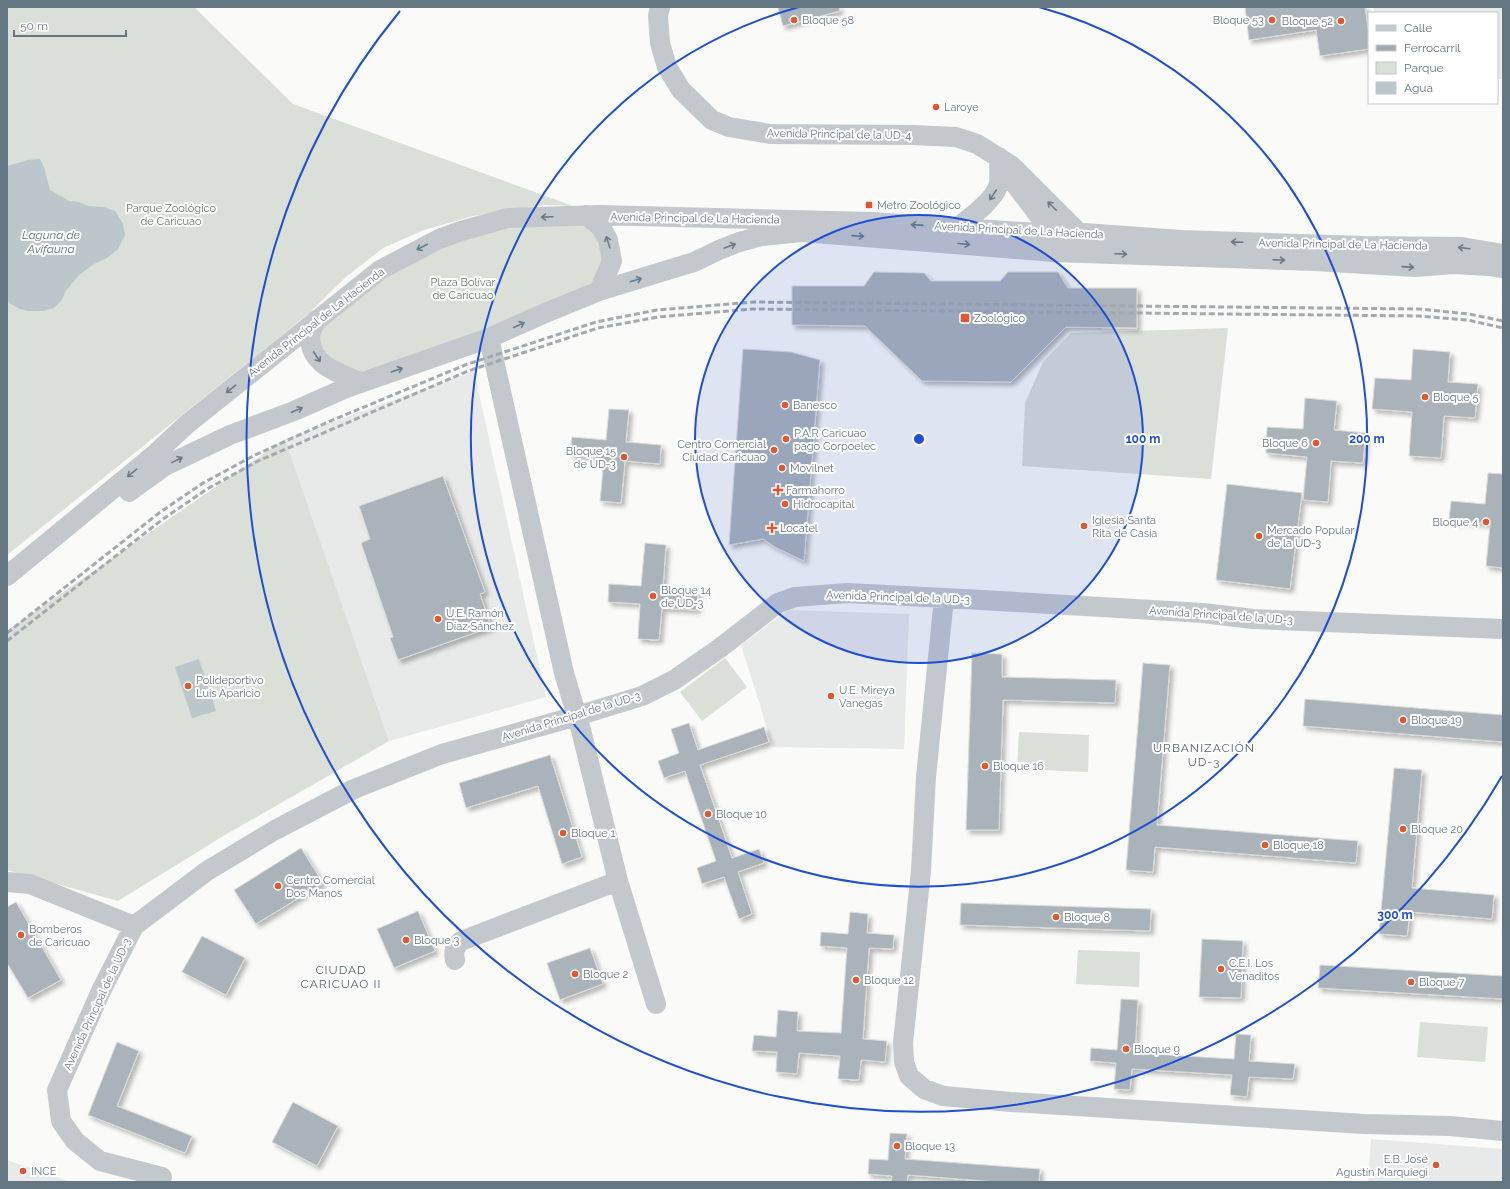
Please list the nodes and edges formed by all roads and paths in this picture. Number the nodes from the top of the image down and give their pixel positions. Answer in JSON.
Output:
{"nodes":[{"id":1,"x":660,"y":7,"type":"edge"},
{"id":2,"x":999,"y":158,"type":"junction"},
{"id":3,"x":586,"y":215,"type":"junction"},
{"id":4,"x":956,"y":228,"type":"junction"},
{"id":5,"x":1079,"y":233,"type":"junction"},
{"id":6,"x":1054,"y":243,"type":"junction"},
{"id":7,"x":1082,"y":253,"type":"junction"},
{"id":8,"x":1503,"y":254,"type":"edge"},
{"id":9,"x":1503,"y":268,"type":"edge"},
{"id":10,"x":599,"y":291,"type":"junction"},
{"id":11,"x":316,"y":320,"type":"junction"},
{"id":12,"x":489,"y":338,"type":"junction"},
{"id":13,"x":360,"y":382,"type":"junction"},
{"id":14,"x":7,"y":576,"type":"edge"},
{"id":15,"x":7,"y":592,"type":"edge"},
{"id":16,"x":944,"y":598,"type":"junction"},
{"id":17,"x":1503,"y":629,"type":"edge"},
{"id":18,"x":577,"y":716,"type":"junction"},
{"id":19,"x":618,"y":881,"type":"junction"},
{"id":20,"x":7,"y":882,"type":"edge"},
{"id":21,"x":134,"y":926,"type":"junction"},
{"id":22,"x":455,"y":960,"type":"dead end"},
{"id":23,"x":656,"y":1004,"type":"dead end"},
{"id":24,"x":1503,"y":1131,"type":"edge"},
{"id":25,"x":162,"y":1177,"type":"dead end"}],
"edges":[{"from":1,"to":2,"type":"street","name":"Avenida Principal de la UD-4"},
{"from":2,"to":4,"type":"street","one_way":true},
{"from":5,"to":2,"type":"street","name":"Avenida Principal de la UD-4","one_way":true},
{"from":2,"to":6,"type":"street","name":"Avenida Principal de la UD-4"},
{"from":4,"to":3,"type":"street","name":"Avenida Principal de La Hacienda","one_way":true},
{"from":10,"to":3,"type":"street","one_way":true},
{"from":3,"to":11,"type":"street","name":"Avenida Principal de La Hacienda","one_way":true},
{"from":4,"to":6,"type":"street","name":"Avenida Principal de La Hacienda"},
{"from":5,"to":6,"type":"street","name":"Avenida Principal de La Hacienda"},
{"from":5,"to":7,"type":"street"},
{"from":8,"to":5,"type":"street","name":"Avenida Principal de La Hacienda","one_way":true},
{"from":6,"to":7,"type":"street","name":"Avenida Principal de La Hacienda"},
{"from":10,"to":6,"type":"street","name":"Avenida Principal de La Hacienda","one_way":true},
{"from":7,"to":9,"type":"street","name":"Avenida Principal de La Hacienda","one_way":true},
{"from":12,"to":10,"type":"street","name":"Avenida Principal de La Hacienda","one_way":true},
{"from":11,"to":13,"type":"street","one_way":true},
{"from":11,"to":14,"type":"street","name":"Avenida Principal de La Hacienda","one_way":true},
{"from":13,"to":12,"type":"street","name":"Avenida Principal de La Hacienda","one_way":true},
{"from":12,"to":18,"type":"street"},
{"from":15,"to":13,"type":"street","name":"Avenida Principal de La Hacienda","one_way":true},
{"from":16,"to":17,"type":"street","name":"Avenida Principal de la UD-3"},
{"from":16,"to":18,"type":"street","name":"Avenida Principal de la UD-3"},
{"from":16,"to":24,"type":"street"},
{"from":18,"to":19,"type":"street"},
{"from":18,"to":21,"type":"street","name":"Avenida Principal de la UD-3"},
{"from":19,"to":22,"type":"street"},
{"from":19,"to":23,"type":"street"},
{"from":20,"to":21,"type":"street"},
{"from":21,"to":25,"type":"street","name":"Avenida Principal de la UD-3"}]}
